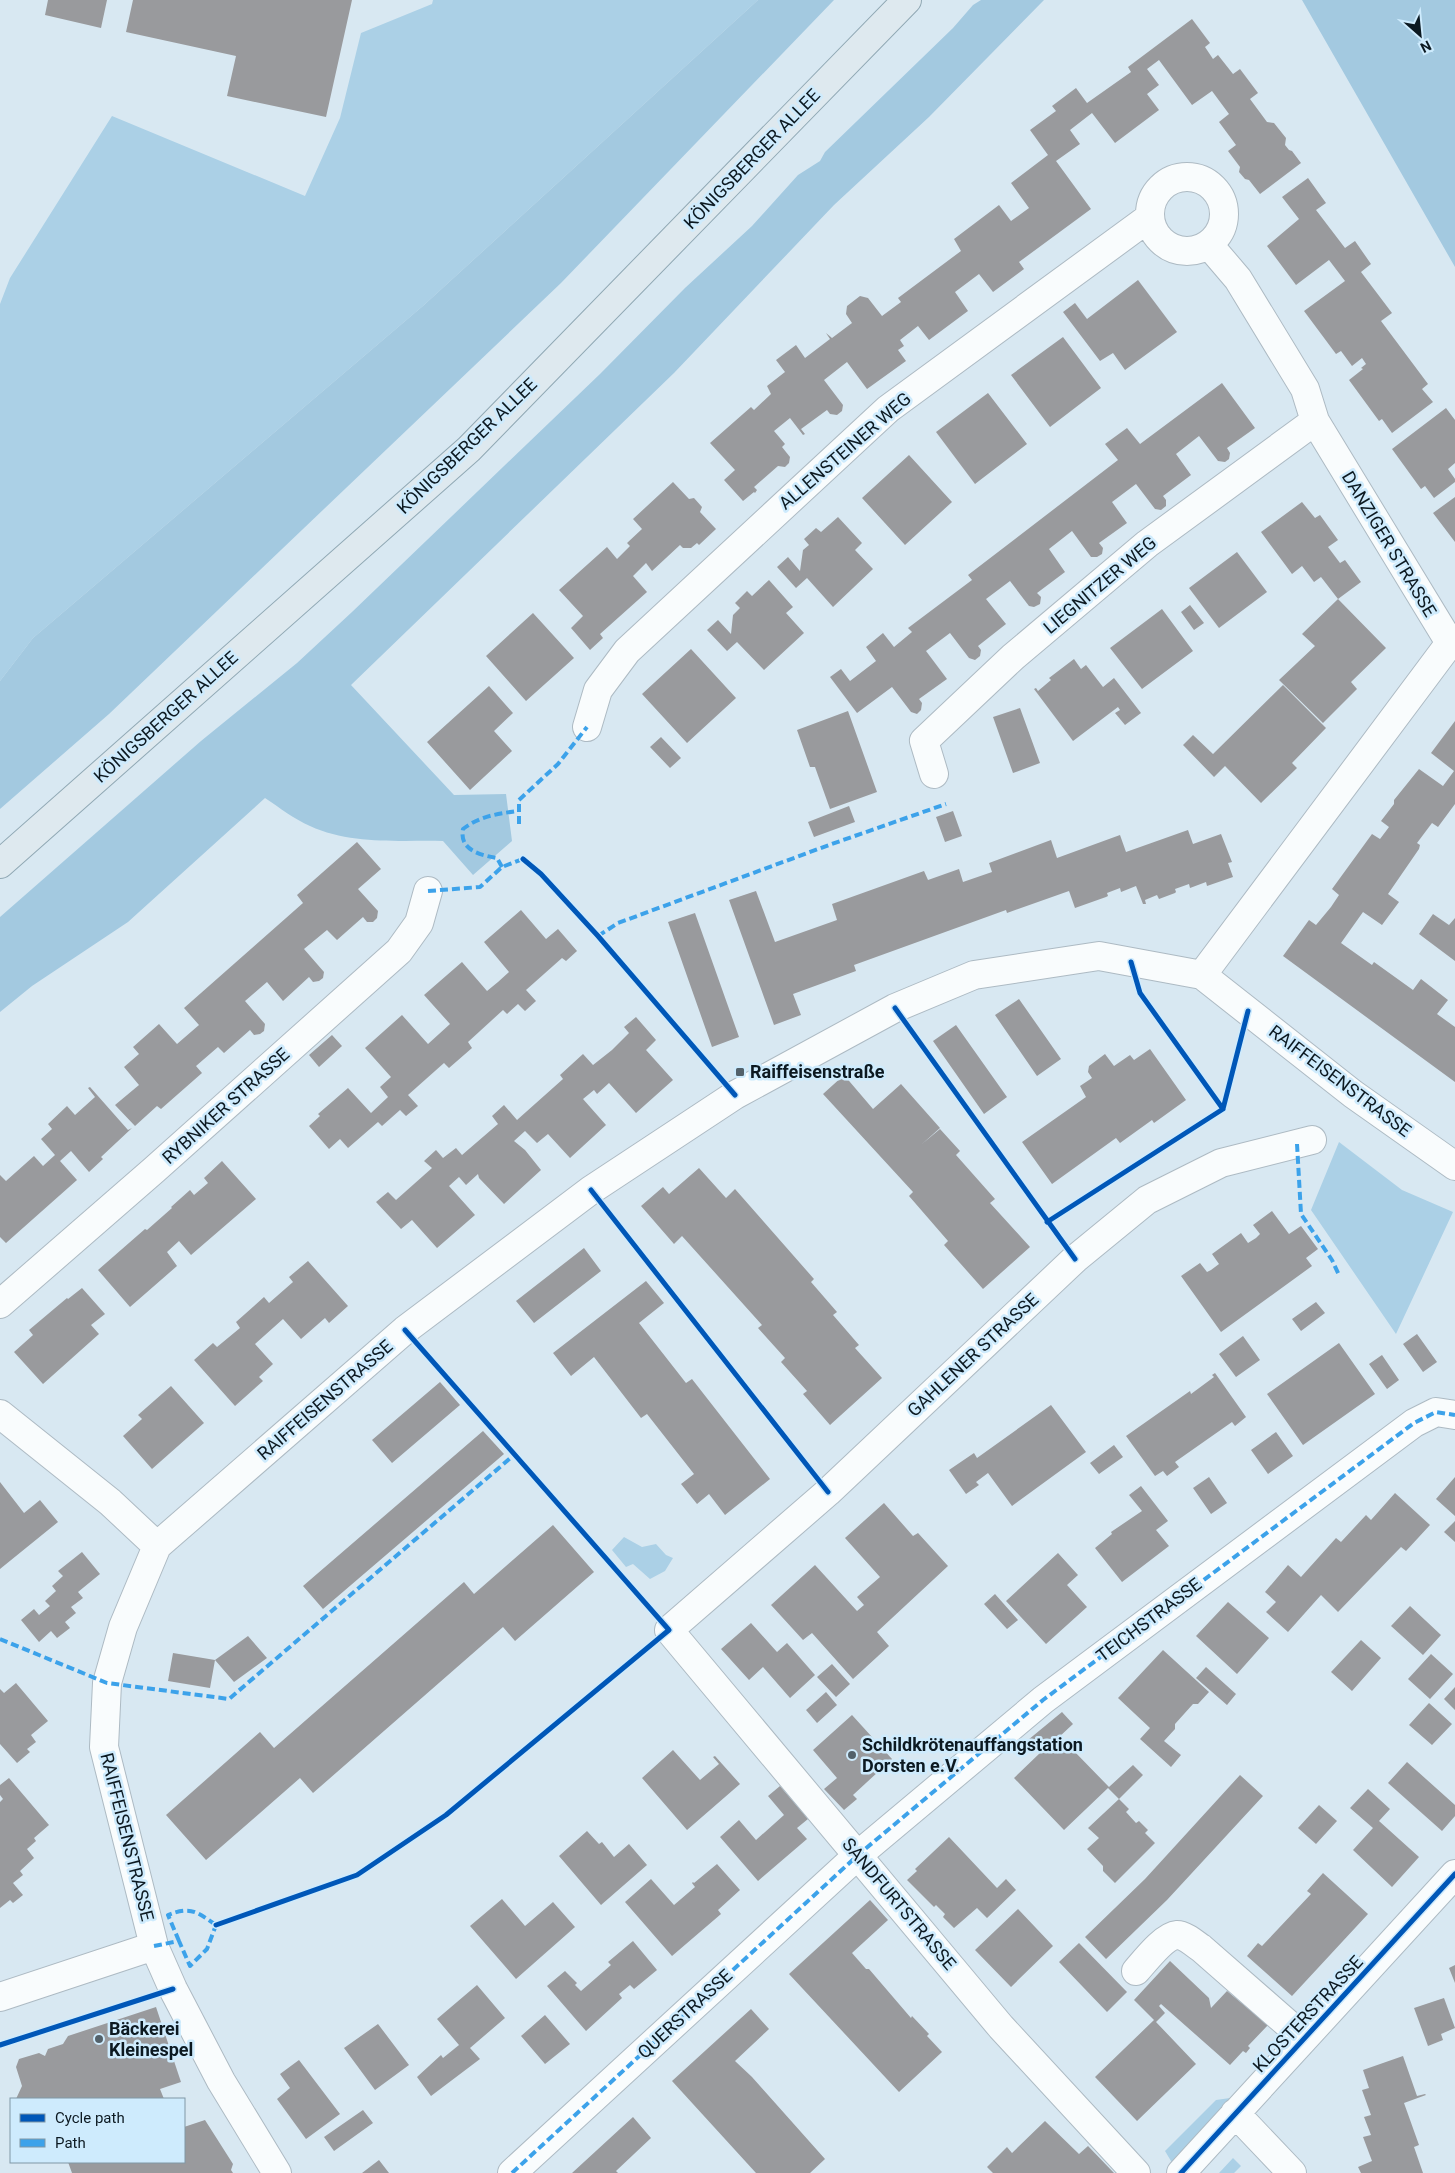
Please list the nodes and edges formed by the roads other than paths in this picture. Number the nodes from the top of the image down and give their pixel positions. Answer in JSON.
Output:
{"nodes":[{"id":1,"x":907,"y":0,"type":"edge"},
{"id":2,"x":1150,"y":217,"type":"junction"},
{"id":3,"x":1209,"y":245,"type":"junction"},
{"id":4,"x":1315,"y":421,"type":"junction"},
{"id":5,"x":1452,"y":643,"type":"edge"},
{"id":6,"x":587,"y":727,"type":"dead end"},
{"id":7,"x":934,"y":774,"type":"dead end"},
{"id":8,"x":0,"y":864,"type":"edge"},
{"id":9,"x":428,"y":891,"type":"dead end"},
{"id":10,"x":1202,"y":975,"type":"junction"},
{"id":11,"x":1312,"y":1140,"type":"dead end"},
{"id":12,"x":1455,"y":1166,"type":"edge"},
{"id":13,"x":0,"y":1304,"type":"edge"},
{"id":14,"x":0,"y":1414,"type":"edge"},
{"id":15,"x":1455,"y":1415,"type":"edge"},
{"id":16,"x":158,"y":1546,"type":"junction"},
{"id":17,"x":669,"y":1630,"type":"joint"},
{"id":18,"x":858,"y":1855,"type":"junction"},
{"id":19,"x":1455,"y":1874,"type":"edge"},
{"id":20,"x":154,"y":1946,"type":"junction"},
{"id":21,"x":1136,"y":1971,"type":"dead end"},
{"id":22,"x":0,"y":1997,"type":"edge"},
{"id":23,"x":1304,"y":2038,"type":"junction"},
{"id":24,"x":1235,"y":2113,"type":"junction"},
{"id":25,"x":277,"y":2173,"type":"edge"},
{"id":26,"x":512,"y":2173,"type":"edge"},
{"id":27,"x":1136,"y":2173,"type":"edge"},
{"id":28,"x":1181,"y":2173,"type":"edge"},
{"id":29,"x":1292,"y":2173,"type":"edge"}],
"edges":[{"from":1,"to":8,"type":"main road","name":"KÖNIGSBERGER ALLEE"},
{"from":2,"to":3,"type":"street"},
{"from":2,"to":3,"type":"street"},
{"from":2,"to":6,"type":"street","name":"ALLENSTEINER WEG"},
{"from":3,"to":4,"type":"street","name":"DANZIGER STRASSE"},
{"from":4,"to":5,"type":"street","name":"DANZIGER STRASSE"},
{"from":4,"to":7,"type":"street","name":"LIEGNITZER WEG"},
{"from":5,"to":10,"type":"street","name":"DANZIGER STRASSE"},
{"from":9,"to":13,"type":"street","name":"RYBNIKER STRASSE"},
{"from":10,"to":12,"type":"street","name":"RAIFFEISENSTRASSE"},
{"from":10,"to":16,"type":"street","name":"RAIFFEISENSTRASSE"},
{"from":11,"to":17,"type":"street","name":"GAHLENER STRASSE"},
{"from":14,"to":16,"type":"street"},
{"from":15,"to":18,"type":"street","name":"TEICHSTRASSE"},
{"from":16,"to":20,"type":"street","name":"RAIFFEISENSTRASSE"},
{"from":17,"to":18,"type":"street","name":"SANDFURTSTRASSE"},
{"from":18,"to":26,"type":"street","name":"QUERSTRASSE"},
{"from":18,"to":27,"type":"street","name":"SANDFURTSTRASSE"},
{"from":19,"to":23,"type":"street","name":"KLOSTERSTRASSE"},
{"from":20,"to":22,"type":"street"},
{"from":20,"to":25,"type":"street","name":"RAIFFEISENSTRASSE"},
{"from":21,"to":23,"type":"street"},
{"from":23,"to":24,"type":"street","name":"KLOSTERSTRASSE"},
{"from":24,"to":28,"type":"street","name":"KLOSTERSTRASSE"},
{"from":24,"to":29,"type":"street"}]}
